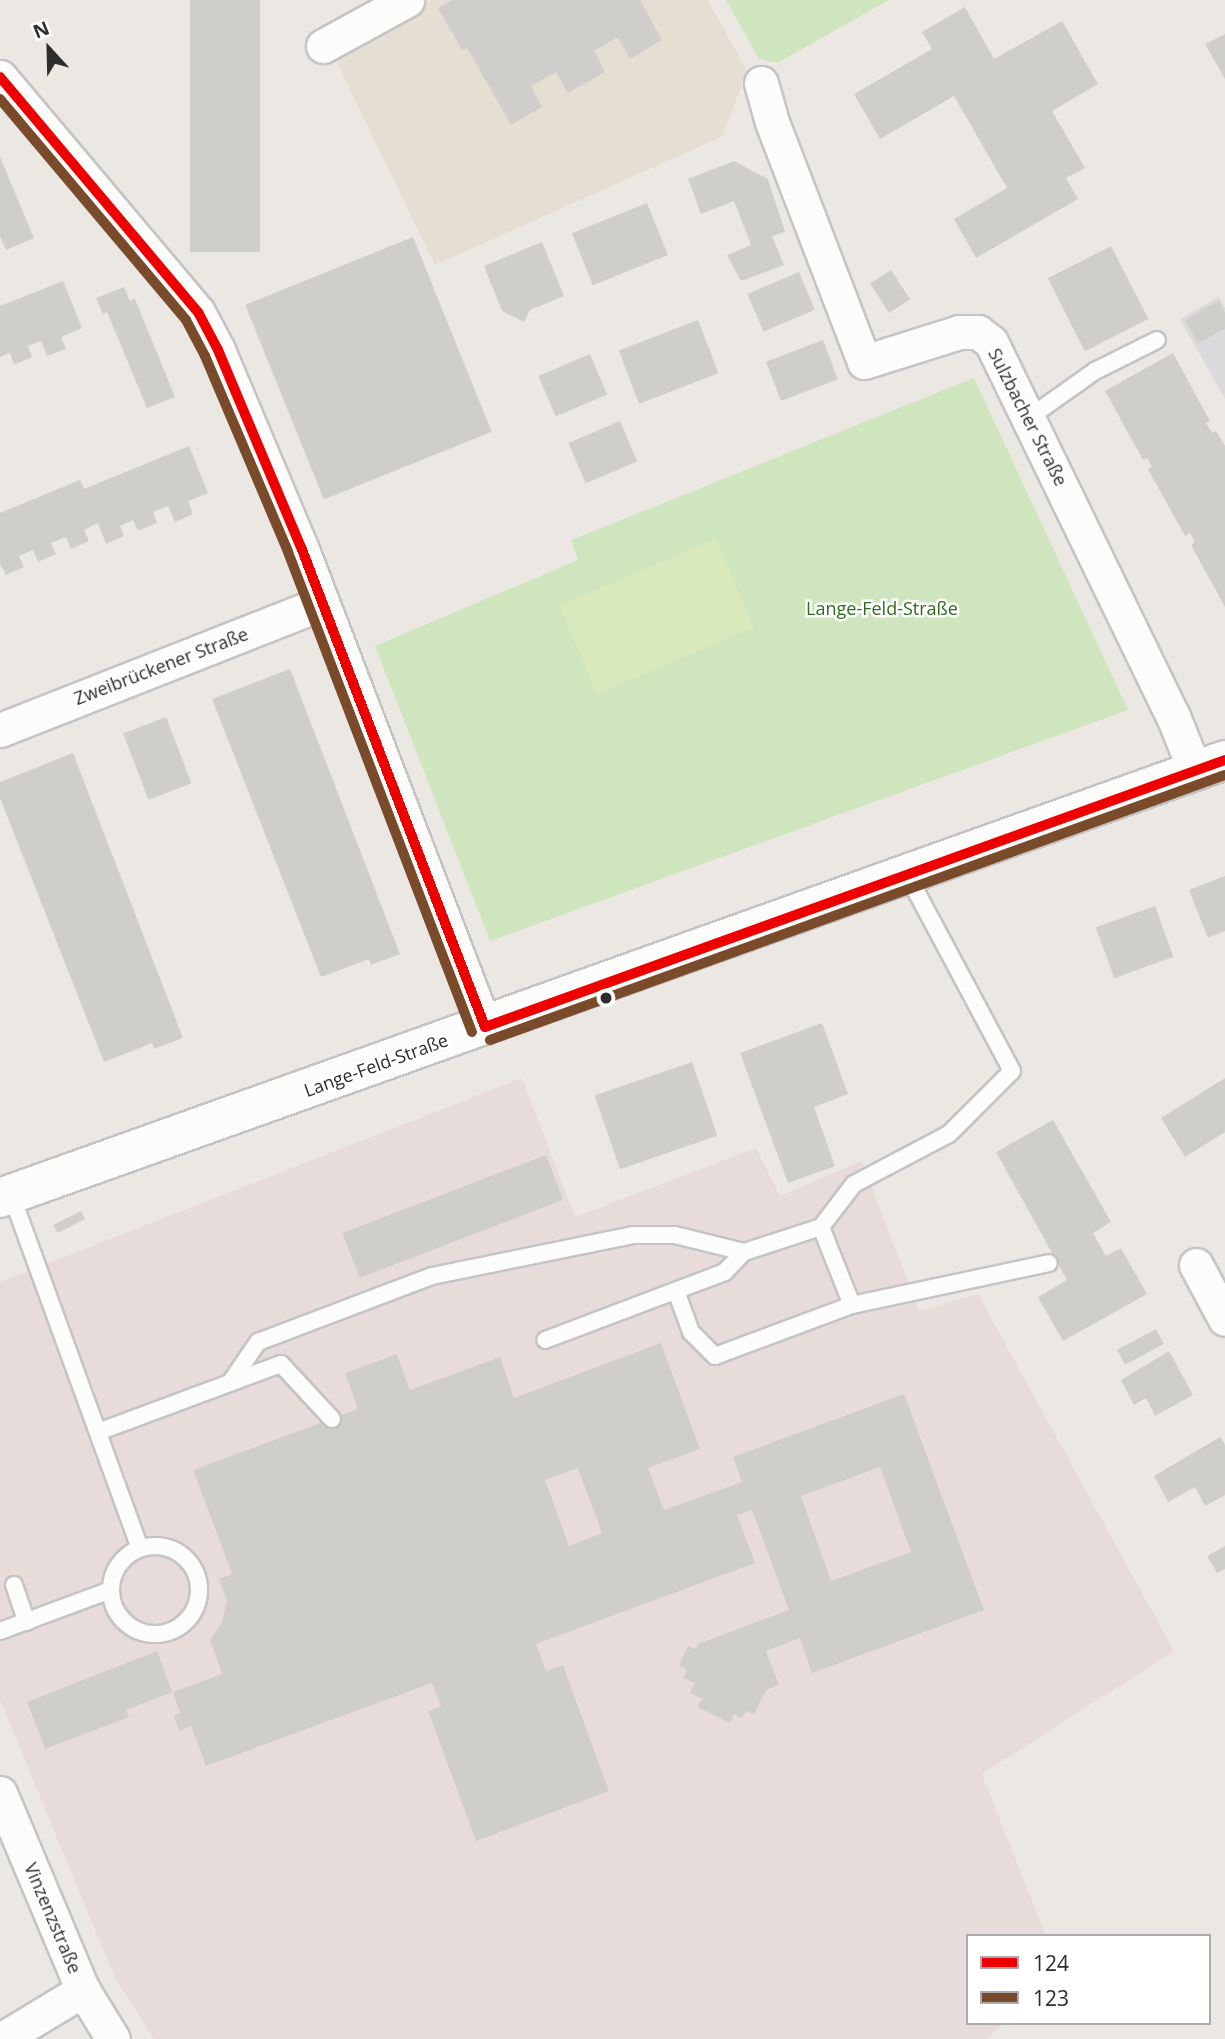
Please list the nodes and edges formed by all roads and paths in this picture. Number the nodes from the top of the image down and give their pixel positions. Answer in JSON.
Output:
{"nodes":[{"id":1,"x":407,"y":0,"type":"edge"},
{"id":2,"x":323,"y":46,"type":"dead end"},
{"id":3,"x":0,"y":77,"type":"edge"},
{"id":4,"x":761,"y":83,"type":"dead end"},
{"id":5,"x":1157,"y":340,"type":"dead end"},
{"id":6,"x":1030,"y":416,"type":"junction"},
{"id":7,"x":322,"y":603,"type":"junction"},
{"id":8,"x":0,"y":730,"type":"edge"},
{"id":9,"x":1210,"y":765,"type":"edge"},
{"id":10,"x":907,"y":874,"type":"junction"},
{"id":11,"x":485,"y":1027,"type":"junction"},
{"id":12,"x":5,"y":1196,"type":"edge"},
{"id":13,"x":821,"y":1227,"type":"junction"},
{"id":14,"x":744,"y":1252,"type":"junction"},
{"id":15,"x":1049,"y":1264,"type":"dead end"},
{"id":16,"x":1196,"y":1265,"type":"dead end"},
{"id":17,"x":676,"y":1291,"type":"junction"},
{"id":18,"x":852,"y":1305,"type":"junction"},
{"id":19,"x":1225,"y":1319,"type":"edge"},
{"id":20,"x":545,"y":1340,"type":"dead end"},
{"id":21,"x":230,"y":1383,"type":"junction"},
{"id":22,"x":332,"y":1419,"type":"dead end"},
{"id":23,"x":98,"y":1432,"type":"junction"},
{"id":24,"x":140,"y":1548,"type":"junction"},
{"id":25,"x":14,"y":1585,"type":"dead end"},
{"id":26,"x":111,"y":1590,"type":"junction"},
{"id":27,"x":27,"y":1622,"type":"junction"},
{"id":28,"x":0,"y":1631,"type":"edge"},
{"id":29,"x":0,"y":1793,"type":"edge"},
{"id":30,"x":83,"y":1990,"type":"junction"},
{"id":31,"x":2,"y":2039,"type":"edge"},
{"id":32,"x":113,"y":2039,"type":"edge"}],
"edges":[{"from":1,"to":2,"type":"street"},
{"from":3,"to":7,"type":"street"},
{"from":4,"to":6,"type":"street","name":"Sulzbacher Straße"},
{"from":5,"to":6,"type":"lane"},
{"from":6,"to":9,"type":"street","name":"Sulzbacher Straße"},
{"from":7,"to":8,"type":"street","name":"Zweibrückener Straße"},
{"from":7,"to":11,"type":"street"},
{"from":9,"to":10,"type":"street","name":"Lange-Feld-Straße"},
{"from":10,"to":11,"type":"street","name":"Lange-Feld-Straße"},
{"from":10,"to":13,"type":"lane"},
{"from":11,"to":12,"type":"street","name":"Lange-Feld-Straße"},
{"from":12,"to":23,"type":"lane"},
{"from":13,"to":14,"type":"lane"},
{"from":13,"to":18,"type":"lane"},
{"from":14,"to":17,"type":"lane"},
{"from":14,"to":21,"type":"lane"},
{"from":15,"to":18,"type":"lane"},
{"from":16,"to":19,"type":"street"},
{"from":17,"to":18,"type":"lane"},
{"from":17,"to":20,"type":"lane"},
{"from":21,"to":22,"type":"lane"},
{"from":21,"to":23,"type":"lane"},
{"from":23,"to":24,"type":"lane"},
{"from":24,"to":26,"type":"lane"},
{"from":24,"to":26,"type":"lane"},
{"from":25,"to":27,"type":"lane"},
{"from":26,"to":27,"type":"lane"},
{"from":27,"to":28,"type":"lane"},
{"from":29,"to":30,"type":"street","name":"Vinzenzstraße"},
{"from":30,"to":31,"type":"street"},
{"from":30,"to":32,"type":"street","name":"Vinzenzstraße"}]}
